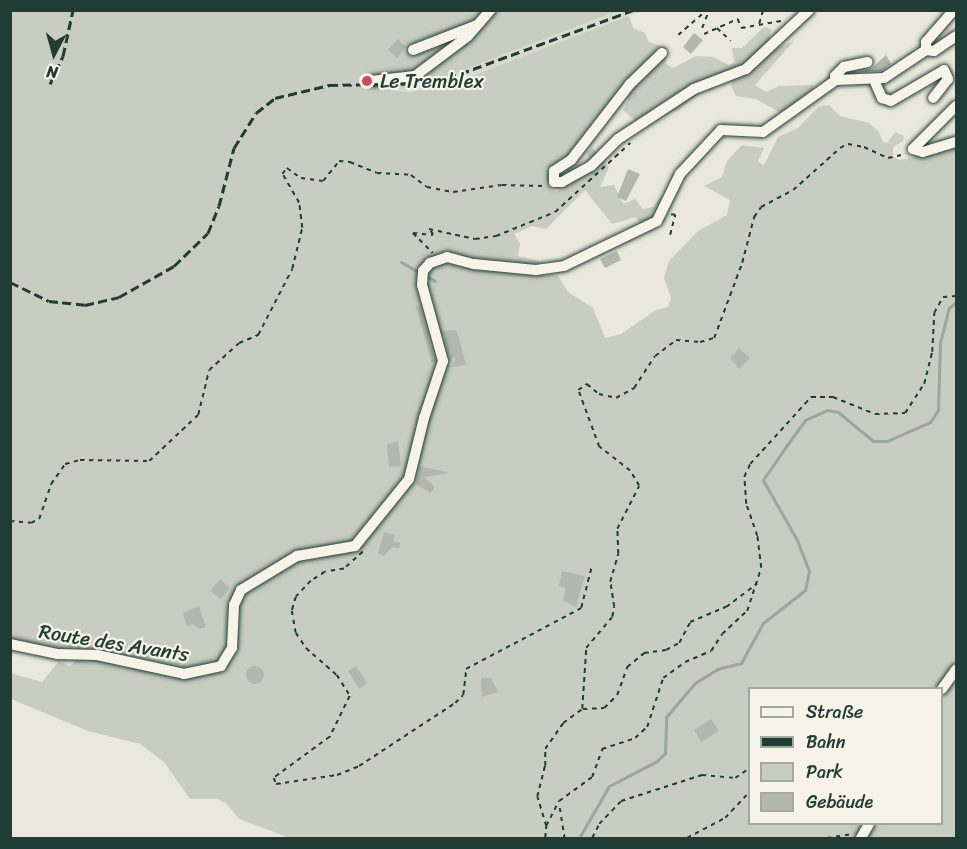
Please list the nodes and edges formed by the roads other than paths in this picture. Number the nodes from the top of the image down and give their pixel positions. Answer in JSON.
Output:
{"nodes":[{"id":1,"x":491,"y":10,"type":"edge"},
{"id":2,"x":809,"y":10,"type":"edge"},
{"id":3,"x":954,"y":10,"type":"edge"},
{"id":4,"x":477,"y":25,"type":"junction"},
{"id":5,"x":957,"y":36,"type":"edge"},
{"id":6,"x":413,"y":50,"type":"dead end"},
{"id":7,"x":926,"y":50,"type":"junction"},
{"id":8,"x":662,"y":53,"type":"dead end"},
{"id":9,"x":867,"y":62,"type":"dead end"},
{"id":10,"x":836,"y":80,"type":"junction"},
{"id":11,"x":874,"y":80,"type":"junction"},
{"id":12,"x":371,"y":81,"type":"dead end"},
{"id":13,"x":933,"y":98,"type":"dead end"},
{"id":14,"x":957,"y":106,"type":"edge"},
{"id":15,"x":957,"y":142,"type":"edge"},
{"id":16,"x":10,"y":644,"type":"edge"},
{"id":17,"x":957,"y":670,"type":"edge"},
{"id":18,"x":943,"y":688,"type":"edge"}],
"edges":[{"from":1,"to":4,"type":"street"},
{"from":2,"to":8,"type":"street"},
{"from":3,"to":7,"type":"street"},
{"from":4,"to":6,"type":"street"},
{"from":4,"to":12,"type":"street"},
{"from":5,"to":7,"type":"street"},
{"from":7,"to":11,"type":"street"},
{"from":9,"to":10,"type":"street"},
{"from":10,"to":11,"type":"street"},
{"from":10,"to":16,"type":"street","name":"Route des Avants"},
{"from":11,"to":13,"type":"street"},
{"from":14,"to":15,"type":"street"},
{"from":17,"to":18,"type":"street"}]}
